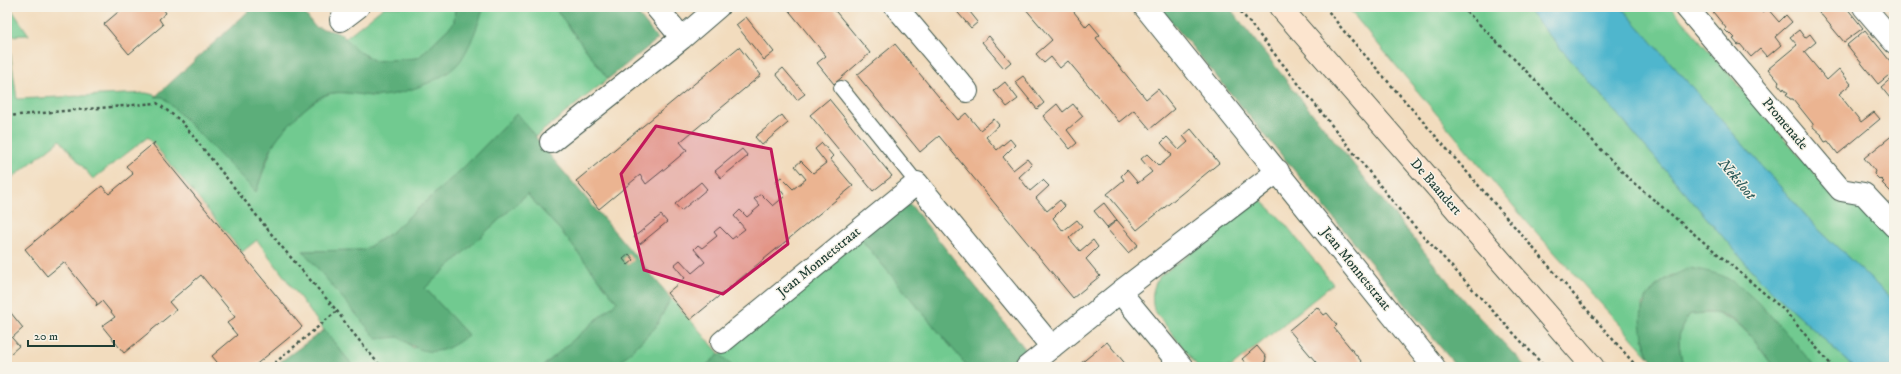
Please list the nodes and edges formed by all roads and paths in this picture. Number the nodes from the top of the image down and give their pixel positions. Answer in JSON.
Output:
{"nodes":[{"id":1,"x":656,"y":7,"type":"edge"},
{"id":2,"x":718,"y":7,"type":"edge"},
{"id":3,"x":896,"y":7,"type":"edge"},
{"id":4,"x":1145,"y":7,"type":"edge"},
{"id":5,"x":1237,"y":7,"type":"edge"},
{"id":6,"x":1280,"y":7,"type":"edge"},
{"id":7,"x":1325,"y":7,"type":"edge"},
{"id":8,"x":1462,"y":7,"type":"edge"},
{"id":9,"x":1686,"y":7,"type":"edge"},
{"id":10,"x":1864,"y":7,"type":"edge"},
{"id":11,"x":682,"y":38,"type":"junction"},
{"id":12,"x":1894,"y":42,"type":"edge"},
{"id":13,"x":840,"y":88,"type":"dead end"},
{"id":14,"x":967,"y":91,"type":"dead end"},
{"id":15,"x":7,"y":116,"type":"edge"},
{"id":16,"x":550,"y":142,"type":"dead end"},
{"id":17,"x":1278,"y":171,"type":"junction"},
{"id":18,"x":917,"y":183,"type":"junction"},
{"id":19,"x":1894,"y":226,"type":"edge"},
{"id":20,"x":1120,"y":292,"type":"junction"},
{"id":21,"x":338,"y":311,"type":"junction"},
{"id":22,"x":722,"y":342,"type":"dead end"},
{"id":23,"x":1052,"y":347,"type":"junction"},
{"id":24,"x":270,"y":367,"type":"edge"},
{"id":25,"x":381,"y":367,"type":"edge"},
{"id":26,"x":1027,"y":367,"type":"edge"},
{"id":27,"x":1182,"y":367,"type":"edge"},
{"id":28,"x":1434,"y":367,"type":"edge"},
{"id":29,"x":1545,"y":367,"type":"edge"},
{"id":30,"x":1592,"y":367,"type":"edge"},
{"id":31,"x":1637,"y":367,"type":"edge"},
{"id":32,"x":1833,"y":367,"type":"edge"}],
"edges":[{"from":1,"to":11,"type":"street"},
{"from":2,"to":11,"type":"street"},
{"from":3,"to":14,"type":"street"},
{"from":4,"to":17,"type":"street","name":"Jean Monnetstraat"},
{"from":5,"to":29,"type":"path"},
{"from":6,"to":30,"type":"main road","name":"De Baandert"},
{"from":7,"to":31,"type":"path"},
{"from":8,"to":32,"type":"path"},
{"from":9,"to":19,"type":"street","name":"Promenade"},
{"from":10,"to":12,"type":"street"},
{"from":11,"to":16,"type":"street"},
{"from":13,"to":18,"type":"lane"},
{"from":15,"to":21,"type":"path"},
{"from":17,"to":20,"type":"street"},
{"from":17,"to":28,"type":"street","name":"Jean Monnetstraat"},
{"from":18,"to":22,"type":"street","name":"Jean Monnetstraat"},
{"from":18,"to":23,"type":"street"},
{"from":20,"to":23,"type":"street"},
{"from":20,"to":27,"type":"street"},
{"from":21,"to":24,"type":"path"},
{"from":21,"to":25,"type":"path"},
{"from":23,"to":26,"type":"street"}]}
